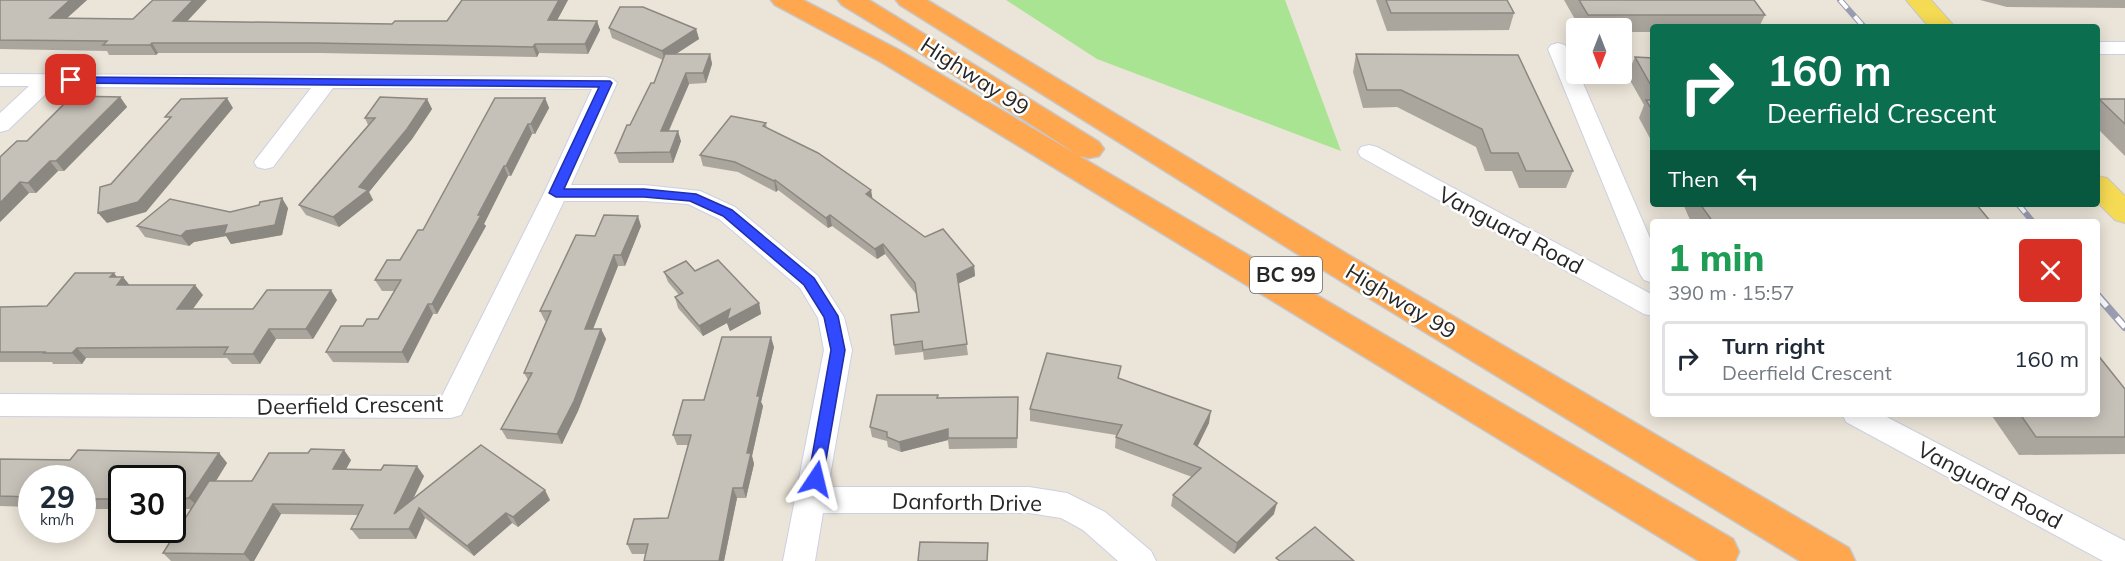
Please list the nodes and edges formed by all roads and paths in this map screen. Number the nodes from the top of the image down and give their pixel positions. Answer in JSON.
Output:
{"nodes":[{"id":1,"x":784,"y":0,"type":"edge"},
{"id":2,"x":852,"y":0,"type":"edge"},
{"id":3,"x":909,"y":0,"type":"edge"},
{"id":4,"x":944,"y":0,"type":"edge"},
{"id":5,"x":1918,"y":0,"type":"edge"},
{"id":6,"x":1940,"y":24,"type":"edge"},
{"id":7,"x":2100,"y":48,"type":"edge"},
{"id":8,"x":2125,"y":48,"type":"edge"},
{"id":9,"x":1558,"y":49,"type":"dead end"},
{"id":10,"x":0,"y":80,"type":"edge"},
{"id":11,"x":48,"y":80,"type":"junction"},
{"id":12,"x":327,"y":81,"type":"junction"},
{"id":13,"x":0,"y":125,"type":"edge"},
{"id":14,"x":1369,"y":152,"type":"dead end"},
{"id":15,"x":265,"y":162,"type":"dead end"},
{"id":16,"x":2100,"y":188,"type":"edge"},
{"id":17,"x":556,"y":193,"type":"junction"},
{"id":18,"x":2125,"y":213,"type":"edge"},
{"id":19,"x":1340,"y":265,"type":"junction"},
{"id":20,"x":1650,"y":267,"type":"edge"},
{"id":21,"x":1650,"y":305,"type":"edge"},
{"id":22,"x":0,"y":405,"type":"edge"},
{"id":23,"x":1862,"y":417,"type":"edge"},
{"id":24,"x":812,"y":500,"type":"junction"},
{"id":25,"x":1726,"y":556,"type":"edge"},
{"id":26,"x":2125,"y":557,"type":"edge"},
{"id":27,"x":800,"y":561,"type":"edge"},
{"id":28,"x":1140,"y":561,"type":"edge"},
{"id":29,"x":1834,"y":561,"type":"edge"}],
"edges":[{"from":1,"to":25,"type":"highway"},
{"from":2,"to":25,"type":"highway","name":"Highway 99","number":"BC 99"},
{"from":3,"to":19,"type":"highway","name":"Highway 99","number":"BC 99"},
{"from":4,"to":19,"type":"highway"},
{"from":5,"to":6,"type":"main road"},
{"from":7,"to":8,"type":"street"},
{"from":9,"to":20,"type":"street"},
{"from":10,"to":11,"type":"street"},
{"from":11,"to":12,"type":"street"},
{"from":11,"to":13,"type":"street"},
{"from":12,"to":15,"type":"street"},
{"from":12,"to":17,"type":"street","name":"Deerfield Crescent"},
{"from":14,"to":21,"type":"street","name":"Vanguard Road"},
{"from":16,"to":18,"type":"main road"},
{"from":17,"to":22,"type":"street","name":"Deerfield Crescent"},
{"from":17,"to":24,"type":"street"},
{"from":19,"to":29,"type":"highway","name":"Highway 99","number":"BC 99"},
{"from":23,"to":26,"type":"street","name":"Vanguard Road"},
{"from":24,"to":27,"type":"street"},
{"from":24,"to":28,"type":"street","name":"Danforth Drive"}]}
